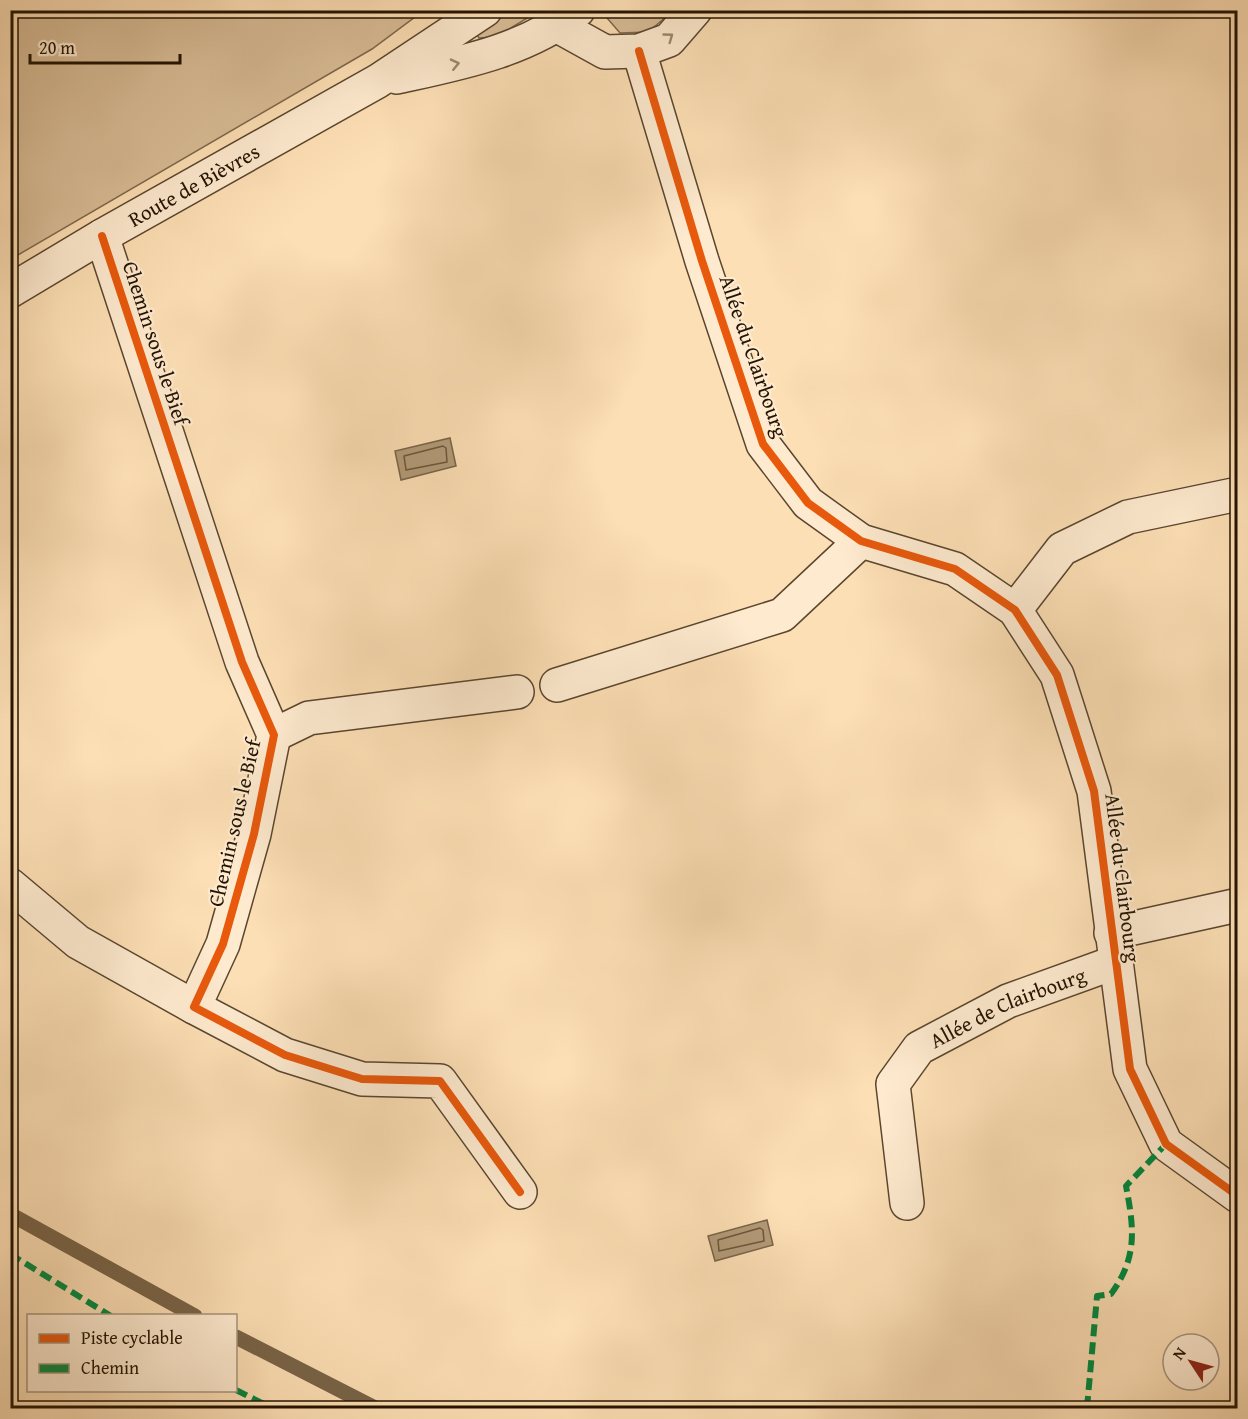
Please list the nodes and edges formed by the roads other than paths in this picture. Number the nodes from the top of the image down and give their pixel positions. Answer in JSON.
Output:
{"nodes":[{"id":1,"x":484,"y":10,"type":"edge"},
{"id":2,"x":696,"y":11,"type":"edge"},
{"id":3,"x":567,"y":16,"type":"edge"},
{"id":4,"x":639,"y":51,"type":"junction"},
{"id":5,"x":378,"y":81,"type":"junction"},
{"id":6,"x":102,"y":236,"type":"junction"},
{"id":7,"x":10,"y":291,"type":"edge"},
{"id":8,"x":1238,"y":494,"type":"edge"},
{"id":9,"x":861,"y":541,"type":"junction"},
{"id":10,"x":1015,"y":610,"type":"junction"},
{"id":11,"x":557,"y":685,"type":"dead end"},
{"id":12,"x":517,"y":692,"type":"dead end"},
{"id":13,"x":274,"y":735,"type":"junction"},
{"id":14,"x":10,"y":885,"type":"edge"},
{"id":15,"x":1238,"y":905,"type":"edge"},
{"id":16,"x":1113,"y":948,"type":"junction"},
{"id":17,"x":195,"y":1006,"type":"junction"},
{"id":18,"x":520,"y":1191,"type":"dead end"},
{"id":19,"x":1238,"y":1196,"type":"edge"},
{"id":20,"x":907,"y":1203,"type":"dead end"}],
"edges":[{"from":1,"to":5,"type":"street","name":"Route de Bièvres"},
{"from":4,"to":2,"type":"street","one_way":true},
{"from":3,"to":4,"type":"street"},
{"from":5,"to":3,"type":"street","name":"Route de Bièvres","one_way":true},
{"from":4,"to":9,"type":"street","name":"Allée du Clairbourg"},
{"from":5,"to":6,"type":"street","name":"Route de Bièvres"},
{"from":6,"to":7,"type":"street","name":"Route de Bièvres"},
{"from":6,"to":13,"type":"street","name":"Chemin sous le Bief"},
{"from":8,"to":10,"type":"street"},
{"from":9,"to":10,"type":"street","name":"Allée du Clairbourg"},
{"from":9,"to":11,"type":"street"},
{"from":10,"to":16,"type":"street","name":"Allée du Clairbourg"},
{"from":12,"to":13,"type":"street"},
{"from":13,"to":17,"type":"street","name":"Chemin sous le Bief"},
{"from":14,"to":17,"type":"street"},
{"from":15,"to":16,"type":"street","name":"Allée de Clairbourg"},
{"from":16,"to":19,"type":"street","name":"Allée du Clairbourg"},
{"from":16,"to":20,"type":"street","name":"Allée de Clairbourg"},
{"from":17,"to":18,"type":"street"}]}
